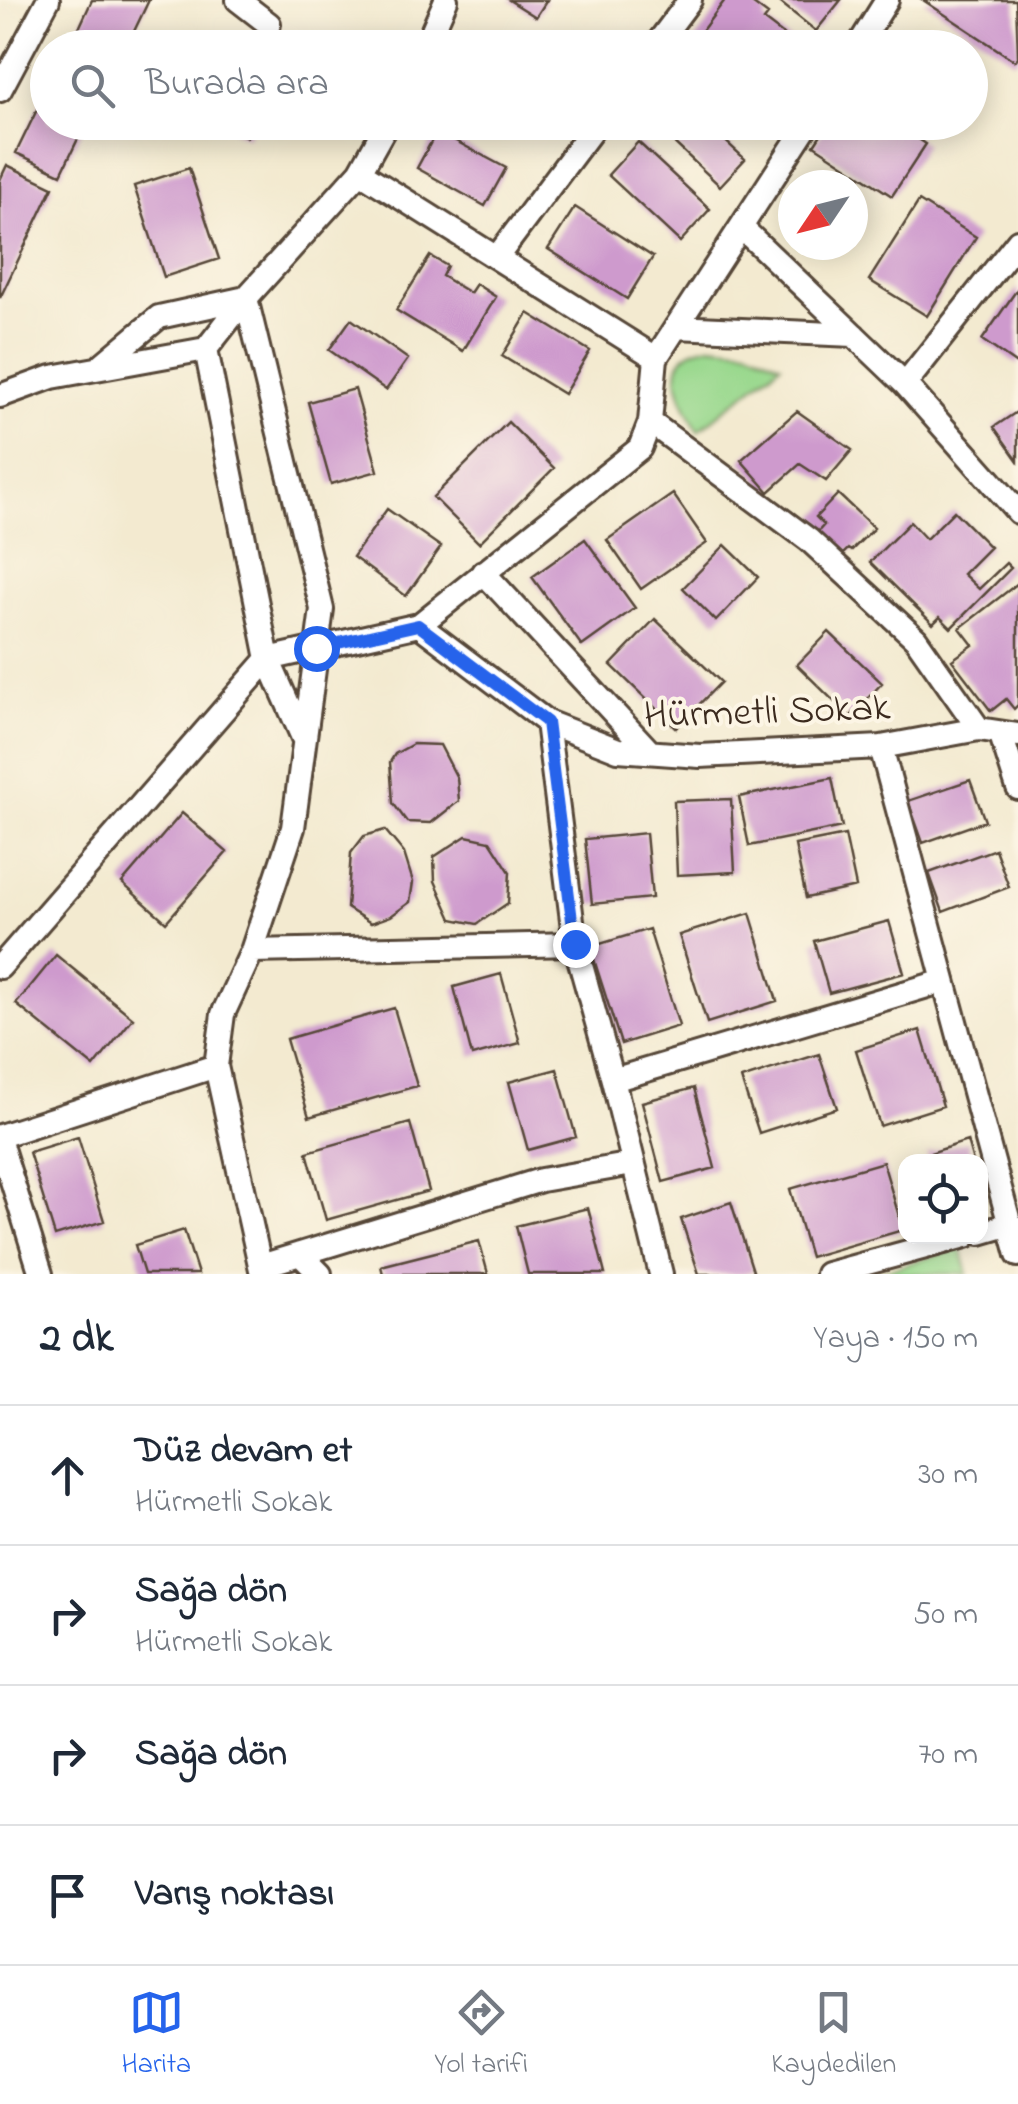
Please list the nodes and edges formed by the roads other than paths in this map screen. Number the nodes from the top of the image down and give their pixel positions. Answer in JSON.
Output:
{"nodes":[{"id":1,"x":48,"y":0,"type":"edge"},
{"id":2,"x":238,"y":0,"type":"edge"},
{"id":3,"x":446,"y":0,"type":"edge"},
{"id":4,"x":690,"y":0,"type":"edge"},
{"id":5,"x":887,"y":0,"type":"edge"},
{"id":6,"x":269,"y":24,"type":"dead end"},
{"id":7,"x":32,"y":30,"type":"edge"},
{"id":8,"x":433,"y":30,"type":"edge"},
{"id":9,"x":668,"y":30,"type":"edge"},
{"id":10,"x":868,"y":30,"type":"edge"},
{"id":11,"x":30,"y":34,"type":"edge"},
{"id":12,"x":0,"y":90,"type":"edge"},
{"id":13,"x":378,"y":140,"type":"edge"},
{"id":14,"x":585,"y":140,"type":"edge"},
{"id":15,"x":798,"y":140,"type":"edge"},
{"id":16,"x":360,"y":172,"type":"junction"},
{"id":17,"x":742,"y":228,"type":"junction"},
{"id":18,"x":1018,"y":241,"type":"edge"},
{"id":19,"x":497,"y":257,"type":"junction"},
{"id":20,"x":246,"y":298,"type":"junction"},
{"id":21,"x":676,"y":328,"type":"junction"},
{"id":22,"x":854,"y":336,"type":"junction"},
{"id":23,"x":206,"y":349,"type":"junction"},
{"id":24,"x":656,"y":358,"type":"junction"},
{"id":25,"x":101,"y":366,"type":"junction"},
{"id":26,"x":906,"y":384,"type":"junction"},
{"id":27,"x":0,"y":396,"type":"edge"},
{"id":28,"x":650,"y":422,"type":"junction"},
{"id":29,"x":1018,"y":512,"type":"edge"},
{"id":30,"x":483,"y":572,"type":"junction"},
{"id":31,"x":418,"y":625,"type":"junction"},
{"id":32,"x":316,"y":648,"type":"junction"},
{"id":33,"x":268,"y":659,"type":"junction"},
{"id":34,"x":547,"y":722,"type":"junction"},
{"id":35,"x":1000,"y":733,"type":"edge"},
{"id":36,"x":304,"y":740,"type":"junction"},
{"id":37,"x":881,"y":748,"type":"junction"},
{"id":38,"x":650,"y":752,"type":"junction"},
{"id":39,"x":1018,"y":788,"type":"edge"},
{"id":40,"x":575,"y":944,"type":"junction"},
{"id":41,"x":252,"y":951,"type":"junction"},
{"id":42,"x":0,"y":967,"type":"edge"},
{"id":43,"x":944,"y":981,"type":"junction"},
{"id":44,"x":216,"y":1066,"type":"junction"},
{"id":45,"x":613,"y":1080,"type":"junction"},
{"id":46,"x":0,"y":1139,"type":"edge"},
{"id":47,"x":634,"y":1164,"type":"junction"},
{"id":48,"x":1010,"y":1224,"type":"junction"},
{"id":49,"x":988,"y":1230,"type":"edge"},
{"id":50,"x":937,"y":1244,"type":"edge"},
{"id":51,"x":300,"y":1254,"type":"junction"},
{"id":52,"x":1018,"y":1255,"type":"edge"},
{"id":53,"x":261,"y":1270,"type":"edge"},
{"id":54,"x":41,"y":1274,"type":"edge"},
{"id":55,"x":320,"y":1274,"type":"edge"},
{"id":56,"x":661,"y":1274,"type":"edge"},
{"id":57,"x":826,"y":1274,"type":"edge"}],
"edges":[{"from":1,"to":7,"type":"street"},
{"from":2,"to":6,"type":"street"},
{"from":3,"to":8,"type":"street"},
{"from":4,"to":9,"type":"street"},
{"from":5,"to":10,"type":"street"},
{"from":11,"to":12,"type":"street"},
{"from":13,"to":16,"type":"street"},
{"from":14,"to":19,"type":"street"},
{"from":15,"to":17,"type":"street"},
{"from":16,"to":19,"type":"street"},
{"from":16,"to":20,"type":"street"},
{"from":17,"to":21,"type":"street"},
{"from":17,"to":22,"type":"street"},
{"from":18,"to":26,"type":"street"},
{"from":19,"to":24,"type":"street"},
{"from":20,"to":23,"type":"street"},
{"from":20,"to":25,"type":"street"},
{"from":20,"to":32,"type":"street"},
{"from":21,"to":22,"type":"street"},
{"from":21,"to":24,"type":"street"},
{"from":22,"to":26,"type":"street"},
{"from":23,"to":25,"type":"street"},
{"from":23,"to":33,"type":"street"},
{"from":24,"to":28,"type":"street"},
{"from":25,"to":27,"type":"street"},
{"from":26,"to":29,"type":"street"},
{"from":28,"to":30,"type":"street"},
{"from":28,"to":35,"type":"street"},
{"from":30,"to":31,"type":"street"},
{"from":30,"to":38,"type":"street"},
{"from":31,"to":32,"type":"street"},
{"from":31,"to":34,"type":"street","name":"Hürmetli Sokak"},
{"from":32,"to":33,"type":"street"},
{"from":32,"to":36,"type":"street"},
{"from":33,"to":36,"type":"street"},
{"from":33,"to":42,"type":"street"},
{"from":34,"to":38,"type":"street","name":"Hürmetli Sokak"},
{"from":34,"to":40,"type":"street"},
{"from":35,"to":37,"type":"street","name":"Hürmetli Sokak"},
{"from":35,"to":39,"type":"street"},
{"from":36,"to":41,"type":"street"},
{"from":37,"to":38,"type":"street","name":"Hürmetli Sokak"},
{"from":37,"to":43,"type":"street"},
{"from":40,"to":41,"type":"street"},
{"from":40,"to":45,"type":"street"},
{"from":41,"to":44,"type":"street"},
{"from":43,"to":45,"type":"street"},
{"from":43,"to":48,"type":"street"},
{"from":44,"to":46,"type":"street"},
{"from":44,"to":53,"type":"street"},
{"from":45,"to":47,"type":"street"},
{"from":46,"to":54,"type":"street"},
{"from":47,"to":51,"type":"street"},
{"from":47,"to":56,"type":"street"},
{"from":48,"to":49,"type":"street"},
{"from":48,"to":52,"type":"street"},
{"from":50,"to":57,"type":"street"},
{"from":51,"to":53,"type":"street"},
{"from":51,"to":55,"type":"street"}]}
